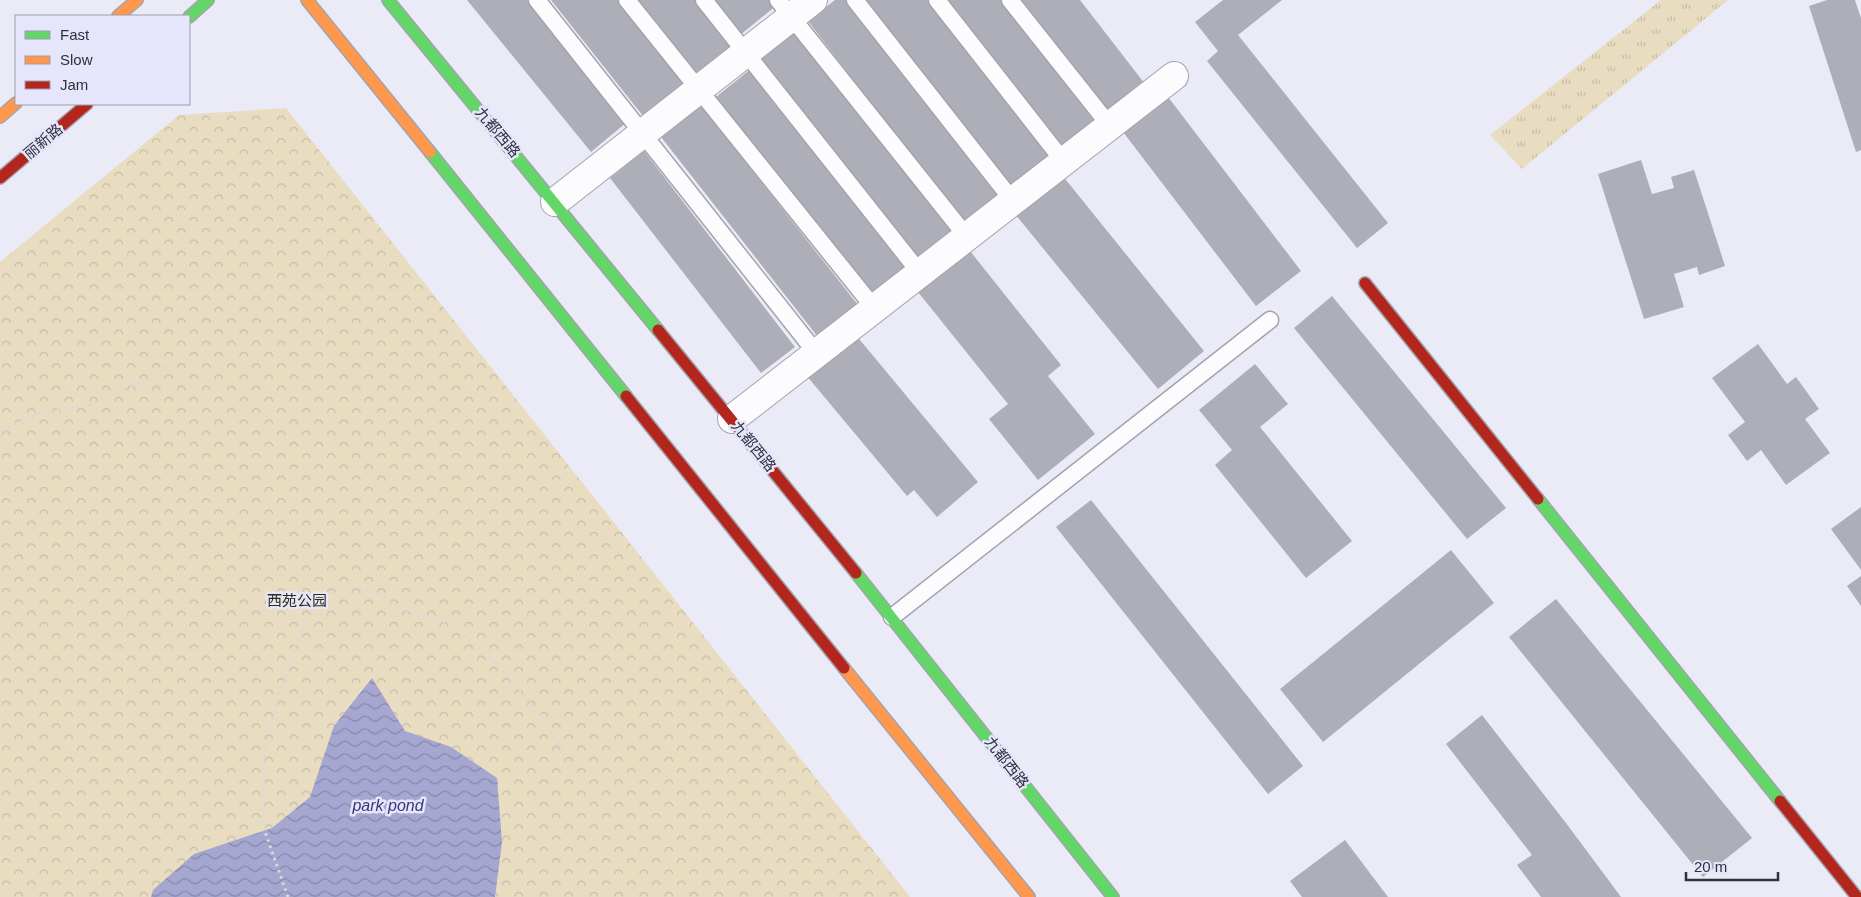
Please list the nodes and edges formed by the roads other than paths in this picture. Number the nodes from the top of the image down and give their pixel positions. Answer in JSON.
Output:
{"nodes":[{"id":1,"x":137,"y":0,"type":"edge"},
{"id":2,"x":208,"y":0,"type":"edge"},
{"id":3,"x":307,"y":0,"type":"edge"},
{"id":4,"x":388,"y":0,"type":"edge"},
{"id":5,"x":537,"y":0,"type":"edge"},
{"id":6,"x":627,"y":0,"type":"edge"},
{"id":7,"x":704,"y":0,"type":"edge"},
{"id":8,"x":813,"y":0,"type":"edge"},
{"id":9,"x":855,"y":0,"type":"edge"},
{"id":10,"x":937,"y":0,"type":"edge"},
{"id":11,"x":1010,"y":0,"type":"edge"},
{"id":12,"x":784,"y":9,"type":"edge"},
{"id":13,"x":119,"y":15,"type":"edge"},
{"id":14,"x":190,"y":16,"type":"edge"},
{"id":15,"x":746,"y":52,"type":"junction"},
{"id":16,"x":1174,"y":76,"type":"dead end"},
{"id":17,"x":699,"y":90,"type":"junction"},
{"id":18,"x":15,"y":104,"type":"edge"},
{"id":19,"x":86,"y":105,"type":"edge"},
{"id":20,"x":0,"y":117,"type":"edge"},
{"id":21,"x":1110,"y":126,"type":"junction"},
{"id":22,"x":642,"y":134,"type":"junction"},
{"id":23,"x":1064,"y":162,"type":"junction"},
{"id":24,"x":0,"y":178,"type":"edge"},
{"id":25,"x":1013,"y":201,"type":"junction"},
{"id":26,"x":555,"y":202,"type":"junction"},
{"id":27,"x":967,"y":237,"type":"junction"},
{"id":28,"x":920,"y":273,"type":"junction"},
{"id":29,"x":1365,"y":283,"type":"dead end"},
{"id":30,"x":875,"y":309,"type":"junction"},
{"id":31,"x":1270,"y":320,"type":"dead end"},
{"id":32,"x":817,"y":354,"type":"junction"},
{"id":33,"x":732,"y":420,"type":"junction"},
{"id":34,"x":892,"y":616,"type":"junction"},
{"id":35,"x":1029,"y":897,"type":"edge"},
{"id":36,"x":1113,"y":897,"type":"edge"},
{"id":37,"x":1857,"y":897,"type":"edge"}],
"edges":[{"from":1,"to":13,"type":"main road"},
{"from":2,"to":14,"type":"main road"},
{"from":3,"to":35,"type":"main road"},
{"from":4,"to":26,"type":"main road","name":"九都西路"},
{"from":5,"to":22,"type":"lane"},
{"from":6,"to":17,"type":"lane"},
{"from":7,"to":15,"type":"lane"},
{"from":8,"to":12,"type":"street"},
{"from":9,"to":25,"type":"lane"},
{"from":10,"to":23,"type":"lane"},
{"from":11,"to":21,"type":"lane"},
{"from":12,"to":15,"type":"street"},
{"from":12,"to":27,"type":"lane"},
{"from":15,"to":17,"type":"street"},
{"from":15,"to":28,"type":"lane"},
{"from":16,"to":21,"type":"street"},
{"from":17,"to":22,"type":"street"},
{"from":17,"to":30,"type":"lane"},
{"from":18,"to":20,"type":"main road"},
{"from":19,"to":24,"type":"main road","name":"丽新路"},
{"from":21,"to":23,"type":"street"},
{"from":22,"to":26,"type":"street"},
{"from":22,"to":32,"type":"lane"},
{"from":23,"to":25,"type":"street"},
{"from":25,"to":27,"type":"street"},
{"from":26,"to":33,"type":"main road","name":"九都西路"},
{"from":27,"to":28,"type":"street"},
{"from":28,"to":30,"type":"street"},
{"from":29,"to":37,"type":"main road"},
{"from":30,"to":32,"type":"street"},
{"from":31,"to":34,"type":"lane"},
{"from":32,"to":33,"type":"street"},
{"from":33,"to":34,"type":"main road","name":"九都西路"},
{"from":34,"to":36,"type":"main road","name":"九都西路"}]}
